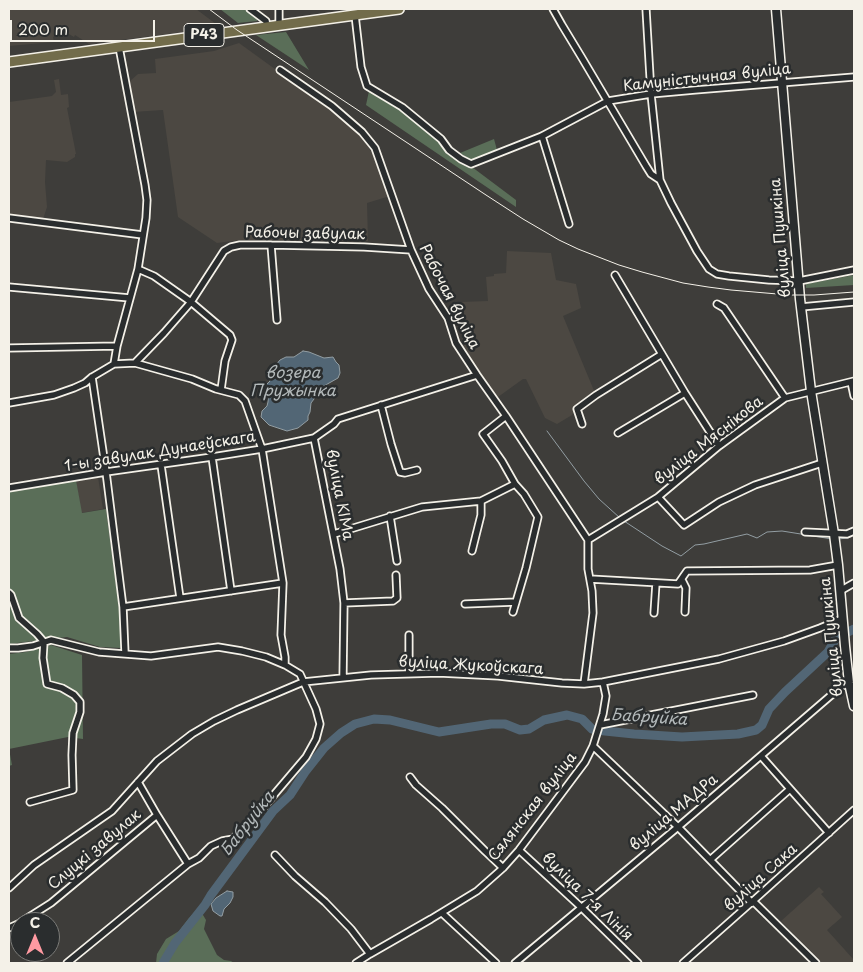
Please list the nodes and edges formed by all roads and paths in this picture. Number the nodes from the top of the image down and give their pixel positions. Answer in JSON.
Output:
{"nodes":[{"id":1,"x":250,"y":9,"type":"edge"},
{"id":2,"x":279,"y":9,"type":"edge"},
{"id":3,"x":399,"y":9,"type":"edge"},
{"id":4,"x":553,"y":9,"type":"edge"},
{"id":5,"x":646,"y":9,"type":"edge"},
{"id":6,"x":776,"y":9,"type":"edge"},
{"id":7,"x":354,"y":15,"type":"junction"},
{"id":8,"x":278,"y":25,"type":"junction"},
{"id":9,"x":267,"y":27,"type":"junction"},
{"id":10,"x":119,"y":47,"type":"junction"},
{"id":11,"x":9,"y":62,"type":"edge"},
{"id":12,"x":280,"y":70,"type":"dead end"},
{"id":13,"x":854,"y":77,"type":"edge"},
{"id":14,"x":782,"y":82,"type":"junction"},
{"id":15,"x":652,"y":94,"type":"junction"},
{"id":16,"x":608,"y":101,"type":"junction"},
{"id":17,"x":542,"y":136,"type":"junction"},
{"id":18,"x":660,"y":180,"type":"junction"},
{"id":19,"x":9,"y":218,"type":"edge"},
{"id":20,"x":569,"y":224,"type":"dead end"},
{"id":21,"x":143,"y":235,"type":"junction"},
{"id":22,"x":271,"y":245,"type":"junction"},
{"id":23,"x":411,"y":250,"type":"junction"},
{"id":24,"x":138,"y":269,"type":"junction"},
{"id":25,"x":854,"y":270,"type":"edge"},
{"id":26,"x":615,"y":275,"type":"dead end"},
{"id":27,"x":798,"y":281,"type":"junction"},
{"id":28,"x":9,"y":288,"type":"edge"},
{"id":29,"x":130,"y":298,"type":"junction"},
{"id":30,"x":191,"y":302,"type":"junction"},
{"id":31,"x":854,"y":302,"type":"edge"},
{"id":32,"x":717,"y":304,"type":"dead end"},
{"id":33,"x":801,"y":307,"type":"junction"},
{"id":34,"x":277,"y":320,"type":"dead end"},
{"id":35,"x":117,"y":346,"type":"junction"},
{"id":36,"x":9,"y":348,"type":"edge"},
{"id":37,"x":662,"y":354,"type":"junction"},
{"id":38,"x":135,"y":363,"type":"junction"},
{"id":39,"x":114,"y":364,"type":"junction"},
{"id":40,"x":477,"y":375,"type":"junction"},
{"id":41,"x":92,"y":377,"type":"junction"},
{"id":42,"x":853,"y":381,"type":"edge"},
{"id":43,"x":221,"y":390,"type":"junction"},
{"id":44,"x":811,"y":392,"type":"junction"},
{"id":45,"x":685,"y":393,"type":"junction"},
{"id":46,"x":854,"y":396,"type":"edge"},
{"id":47,"x":786,"y":398,"type":"junction"},
{"id":48,"x":9,"y":403,"type":"edge"},
{"id":49,"x":381,"y":406,"type":"junction"},
{"id":50,"x":506,"y":416,"type":"junction"},
{"id":51,"x":582,"y":424,"type":"dead end"},
{"id":52,"x":618,"y":433,"type":"dead end"},
{"id":53,"x":314,"y":438,"type":"junction"},
{"id":54,"x":719,"y":446,"type":"junction"},
{"id":55,"x":262,"y":449,"type":"junction"},
{"id":56,"x":212,"y":457,"type":"junction"},
{"id":57,"x":822,"y":463,"type":"junction"},
{"id":58,"x":161,"y":465,"type":"junction"},
{"id":59,"x":418,"y":470,"type":"dead end"},
{"id":60,"x":106,"y":472,"type":"junction"},
{"id":61,"x":515,"y":484,"type":"junction"},
{"id":62,"x":9,"y":488,"type":"edge"},
{"id":63,"x":658,"y":497,"type":"junction"},
{"id":64,"x":481,"y":501,"type":"junction"},
{"id":65,"x":390,"y":516,"type":"junction"},
{"id":66,"x":854,"y":531,"type":"edge"},
{"id":67,"x":805,"y":532,"type":"dead end"},
{"id":68,"x":334,"y":534,"type":"junction"},
{"id":69,"x":835,"y":537,"type":"junction"},
{"id":70,"x":588,"y":540,"type":"junction"},
{"id":71,"x":472,"y":551,"type":"dead end"},
{"id":72,"x":397,"y":561,"type":"dead end"},
{"id":73,"x":838,"y":565,"type":"junction"},
{"id":74,"x":396,"y":575,"type":"dead end"},
{"id":75,"x":590,"y":580,"type":"junction"},
{"id":76,"x":682,"y":580,"type":"junction"},
{"id":77,"x":283,"y":583,"type":"junction"},
{"id":78,"x":656,"y":583,"type":"junction"},
{"id":79,"x":854,"y":583,"type":"edge"},
{"id":80,"x":231,"y":591,"type":"junction"},
{"id":81,"x":840,"y":591,"type":"junction"},
{"id":82,"x":9,"y":593,"type":"edge"},
{"id":83,"x":180,"y":598,"type":"junction"},
{"id":84,"x":516,"y":602,"type":"junction"},
{"id":85,"x":344,"y":603,"type":"junction"},
{"id":86,"x":465,"y":604,"type":"dead end"},
{"id":87,"x":123,"y":607,"type":"junction"},
{"id":88,"x":513,"y":612,"type":"dead end"},
{"id":89,"x":685,"y":612,"type":"dead end"},
{"id":90,"x":654,"y":613,"type":"dead end"},
{"id":91,"x":842,"y":619,"type":"junction"},
{"id":92,"x":409,"y":635,"type":"dead end"},
{"id":93,"x":44,"y":642,"type":"junction"},
{"id":94,"x":9,"y":648,"type":"edge"},
{"id":95,"x":125,"y":653,"type":"junction"},
{"id":96,"x":285,"y":665,"type":"junction"},
{"id":97,"x":409,"y":674,"type":"junction"},
{"id":98,"x":344,"y":677,"type":"junction"},
{"id":99,"x":303,"y":682,"type":"junction"},
{"id":100,"x":603,"y":682,"type":"junction"},
{"id":101,"x":849,"y":683,"type":"junction"},
{"id":102,"x":584,"y":684,"type":"junction"},
{"id":103,"x":753,"y":695,"type":"dead end"},
{"id":104,"x":854,"y":706,"type":"edge"},
{"id":105,"x":600,"y":725,"type":"junction"},
{"id":106,"x":593,"y":746,"type":"junction"},
{"id":107,"x":761,"y":756,"type":"junction"},
{"id":108,"x":410,"y":777,"type":"dead end"},
{"id":109,"x":138,"y":782,"type":"junction"},
{"id":110,"x":790,"y":789,"type":"junction"},
{"id":111,"x":30,"y":802,"type":"dead end"},
{"id":112,"x":854,"y":810,"type":"edge"},
{"id":113,"x":157,"y":815,"type":"junction"},
{"id":114,"x":678,"y":827,"type":"junction"},
{"id":115,"x":829,"y":832,"type":"junction"},
{"id":116,"x":519,"y":850,"type":"junction"},
{"id":117,"x":275,"y":856,"type":"dead end"},
{"id":118,"x":710,"y":860,"type":"junction"},
{"id":119,"x":188,"y":864,"type":"junction"},
{"id":120,"x":503,"y":868,"type":"junction"},
{"id":121,"x":9,"y":888,"type":"edge"},
{"id":122,"x":753,"y":902,"type":"junction"},
{"id":123,"x":582,"y":908,"type":"junction"},
{"id":124,"x":37,"y":912,"type":"edge"},
{"id":125,"x":442,"y":913,"type":"junction"},
{"id":126,"x":370,"y":954,"type":"junction"},
{"id":127,"x":67,"y":963,"type":"edge"},
{"id":128,"x":356,"y":963,"type":"edge"},
{"id":129,"x":496,"y":963,"type":"edge"},
{"id":130,"x":515,"y":963,"type":"edge"},
{"id":131,"x":638,"y":963,"type":"edge"},
{"id":132,"x":683,"y":963,"type":"edge"},
{"id":133,"x":816,"y":963,"type":"edge"}],
"edges":[{"from":1,"to":9,"type":"street"},
{"from":2,"to":8,"type":"street"},
{"from":3,"to":7,"type":"main road","number":"Р43"},
{"from":4,"to":16,"type":"street"},
{"from":5,"to":15,"type":"street"},
{"from":6,"to":14,"type":"main road","name":"вуліца Пушкіна"},
{"from":7,"to":8,"type":"main road","number":"Р43"},
{"from":7,"to":17,"type":"street","name":"Камуністычная вуліца"},
{"from":8,"to":9,"type":"main road","number":"Р43"},
{"from":9,"to":10,"type":"main road","number":"Р43"},
{"from":10,"to":11,"type":"main road","number":"Р43"},
{"from":10,"to":21,"type":"street"},
{"from":12,"to":23,"type":"street","name":"Рабочая вуліца"},
{"from":13,"to":14,"type":"street","name":"Камуністычная вуліца"},
{"from":14,"to":15,"type":"street","name":"Камуністычная вуліца"},
{"from":14,"to":27,"type":"main road","name":"вуліца Пушкіна"},
{"from":15,"to":16,"type":"street","name":"Камуністычная вуліца"},
{"from":15,"to":18,"type":"street"},
{"from":16,"to":17,"type":"street","name":"Камуністычная вуліца"},
{"from":16,"to":18,"type":"street"},
{"from":17,"to":20,"type":"street"},
{"from":18,"to":27,"type":"street"},
{"from":19,"to":21,"type":"street"},
{"from":21,"to":24,"type":"street"},
{"from":22,"to":23,"type":"street","name":"Рабочы завулак"},
{"from":22,"to":30,"type":"street","name":"Рабочы завулак"},
{"from":22,"to":34,"type":"street"},
{"from":23,"to":40,"type":"street","name":"Рабочая вуліца"},
{"from":24,"to":29,"type":"street"},
{"from":24,"to":30,"type":"street"},
{"from":25,"to":27,"type":"street"},
{"from":26,"to":37,"type":"street"},
{"from":27,"to":33,"type":"main road","name":"вуліца Пушкіна"},
{"from":28,"to":29,"type":"street"},
{"from":29,"to":35,"type":"street"},
{"from":30,"to":38,"type":"street","name":"Рабочы завулак"},
{"from":30,"to":43,"type":"street"},
{"from":31,"to":33,"type":"street"},
{"from":32,"to":47,"type":"street"},
{"from":33,"to":44,"type":"main road","name":"вуліца Пушкіна"},
{"from":35,"to":36,"type":"street"},
{"from":35,"to":39,"type":"street"},
{"from":37,"to":45,"type":"street"},
{"from":37,"to":51,"type":"street"},
{"from":38,"to":39,"type":"street"},
{"from":38,"to":43,"type":"street"},
{"from":39,"to":41,"type":"street"},
{"from":40,"to":49,"type":"street","name":"вуліца КІМа"},
{"from":40,"to":50,"type":"street","name":"Рабочая вуліца"},
{"from":41,"to":48,"type":"street"},
{"from":41,"to":60,"type":"street"},
{"from":42,"to":44,"type":"street","name":"вуліца Мяснікова"},
{"from":42,"to":46,"type":"street"},
{"from":43,"to":55,"type":"street"},
{"from":44,"to":47,"type":"street","name":"вуліца Мяснікова"},
{"from":44,"to":57,"type":"main road","name":"вуліца Пушкіна"},
{"from":45,"to":52,"type":"street"},
{"from":45,"to":54,"type":"street"},
{"from":47,"to":54,"type":"street","name":"вуліца Мяснікова"},
{"from":49,"to":53,"type":"street","name":"вуліца КІМа"},
{"from":49,"to":59,"type":"street"},
{"from":50,"to":61,"type":"street"},
{"from":50,"to":70,"type":"street","name":"Рабочая вуліца"},
{"from":53,"to":55,"type":"street","name":"1-ы завулак Дунаеўскага"},
{"from":53,"to":68,"type":"street","name":"вуліца КІМа"},
{"from":54,"to":63,"type":"street","name":"вуліца Мяснікова"},
{"from":55,"to":56,"type":"street","name":"1-ы завулак Дунаеўскага"},
{"from":55,"to":77,"type":"street"},
{"from":56,"to":58,"type":"street","name":"1-ы завулак Дунаеўскага"},
{"from":56,"to":80,"type":"street"},
{"from":57,"to":63,"type":"street"},
{"from":57,"to":69,"type":"main road","name":"вуліца Пушкіна"},
{"from":58,"to":60,"type":"street","name":"1-ы завулак Дунаеўскага"},
{"from":58,"to":83,"type":"street"},
{"from":60,"to":62,"type":"street","name":"1-ы завулак Дунаеўскага"},
{"from":60,"to":87,"type":"street"},
{"from":61,"to":64,"type":"street"},
{"from":61,"to":84,"type":"street"},
{"from":63,"to":70,"type":"street","name":"вуліца Мяснікова"},
{"from":64,"to":65,"type":"street"},
{"from":64,"to":71,"type":"street"},
{"from":65,"to":68,"type":"street"},
{"from":65,"to":72,"type":"street"},
{"from":66,"to":69,"type":"street"},
{"from":67,"to":69,"type":"street"},
{"from":68,"to":85,"type":"street","name":"вуліца КІМа"},
{"from":69,"to":73,"type":"main road","name":"вуліца Пушкіна"},
{"from":70,"to":75,"type":"street"},
{"from":73,"to":76,"type":"street","name":"вуліца Пушкіна"},
{"from":73,"to":81,"type":"main road","name":"вуліца Пушкіна"},
{"from":74,"to":85,"type":"street"},
{"from":75,"to":78,"type":"street"},
{"from":75,"to":102,"type":"street"},
{"from":76,"to":78,"type":"street"},
{"from":76,"to":89,"type":"street"},
{"from":77,"to":80,"type":"street"},
{"from":77,"to":96,"type":"street"},
{"from":78,"to":90,"type":"street"},
{"from":79,"to":81,"type":"street"},
{"from":80,"to":83,"type":"street"},
{"from":81,"to":91,"type":"main road","name":"вуліца Пушкіна"},
{"from":82,"to":93,"type":"street"},
{"from":83,"to":87,"type":"street"},
{"from":84,"to":86,"type":"street"},
{"from":84,"to":88,"type":"street"},
{"from":85,"to":98,"type":"street","name":"вуліца КІМа"},
{"from":87,"to":95,"type":"street"},
{"from":91,"to":100,"type":"street","name":"вуліца Жукоўскага"},
{"from":91,"to":101,"type":"main road","name":"вуліца Пушкіна"},
{"from":92,"to":97,"type":"street"},
{"from":93,"to":94,"type":"street"},
{"from":93,"to":95,"type":"street"},
{"from":93,"to":111,"type":"street"},
{"from":95,"to":96,"type":"street"},
{"from":96,"to":99,"type":"street"},
{"from":97,"to":98,"type":"street","name":"вуліца Жукоўскага"},
{"from":97,"to":102,"type":"street","name":"вуліца Жукоўскага"},
{"from":98,"to":99,"type":"street","name":"вуліца Жукоўскага"},
{"from":99,"to":109,"type":"street","name":"вуліца Жукоўскага"},
{"from":99,"to":119,"type":"street"},
{"from":100,"to":102,"type":"street","name":"вуліца Жукоўскага"},
{"from":100,"to":105,"type":"street","name":"Сялянская вуліца"},
{"from":101,"to":104,"type":"main road","name":"вуліца Пушкіна"},
{"from":101,"to":107,"type":"street","name":"вуліца МАДРа"},
{"from":103,"to":105,"type":"street"},
{"from":105,"to":106,"type":"street","name":"Сялянская вуліца"},
{"from":106,"to":114,"type":"street"},
{"from":106,"to":116,"type":"street","name":"Сялянская вуліца"},
{"from":107,"to":110,"type":"street"},
{"from":107,"to":114,"type":"street","name":"вуліца МАДРа"},
{"from":108,"to":120,"type":"street"},
{"from":109,"to":113,"type":"street"},
{"from":109,"to":121,"type":"street","name":"вуліца Жукоўскага"},
{"from":110,"to":115,"type":"street"},
{"from":110,"to":118,"type":"street"},
{"from":112,"to":115,"type":"street","name":"вуліца Сака"},
{"from":113,"to":119,"type":"street","name":"Слуцкі завулак"},
{"from":113,"to":124,"type":"street","name":"Слуцкі завулак"},
{"from":114,"to":118,"type":"street"},
{"from":114,"to":123,"type":"street","name":"вуліца МАДРа"},
{"from":115,"to":122,"type":"street","name":"вуліца Сака"},
{"from":116,"to":120,"type":"street","name":"Сялянская вуліца"},
{"from":116,"to":123,"type":"street","name":"вуліца 7-я Лінія"},
{"from":117,"to":126,"type":"street"},
{"from":118,"to":122,"type":"street"},
{"from":119,"to":127,"type":"street"},
{"from":120,"to":125,"type":"street","name":"Сялянская вуліца"},
{"from":122,"to":132,"type":"street","name":"вуліца Сака"},
{"from":122,"to":133,"type":"street"},
{"from":123,"to":130,"type":"street","name":"вуліца МАДРа"},
{"from":123,"to":131,"type":"street","name":"вуліца 7-я Лінія"},
{"from":125,"to":126,"type":"street","name":"Сялянская вуліца"},
{"from":125,"to":129,"type":"street"},
{"from":126,"to":128,"type":"street","name":"Сялянская вуліца"}]}
